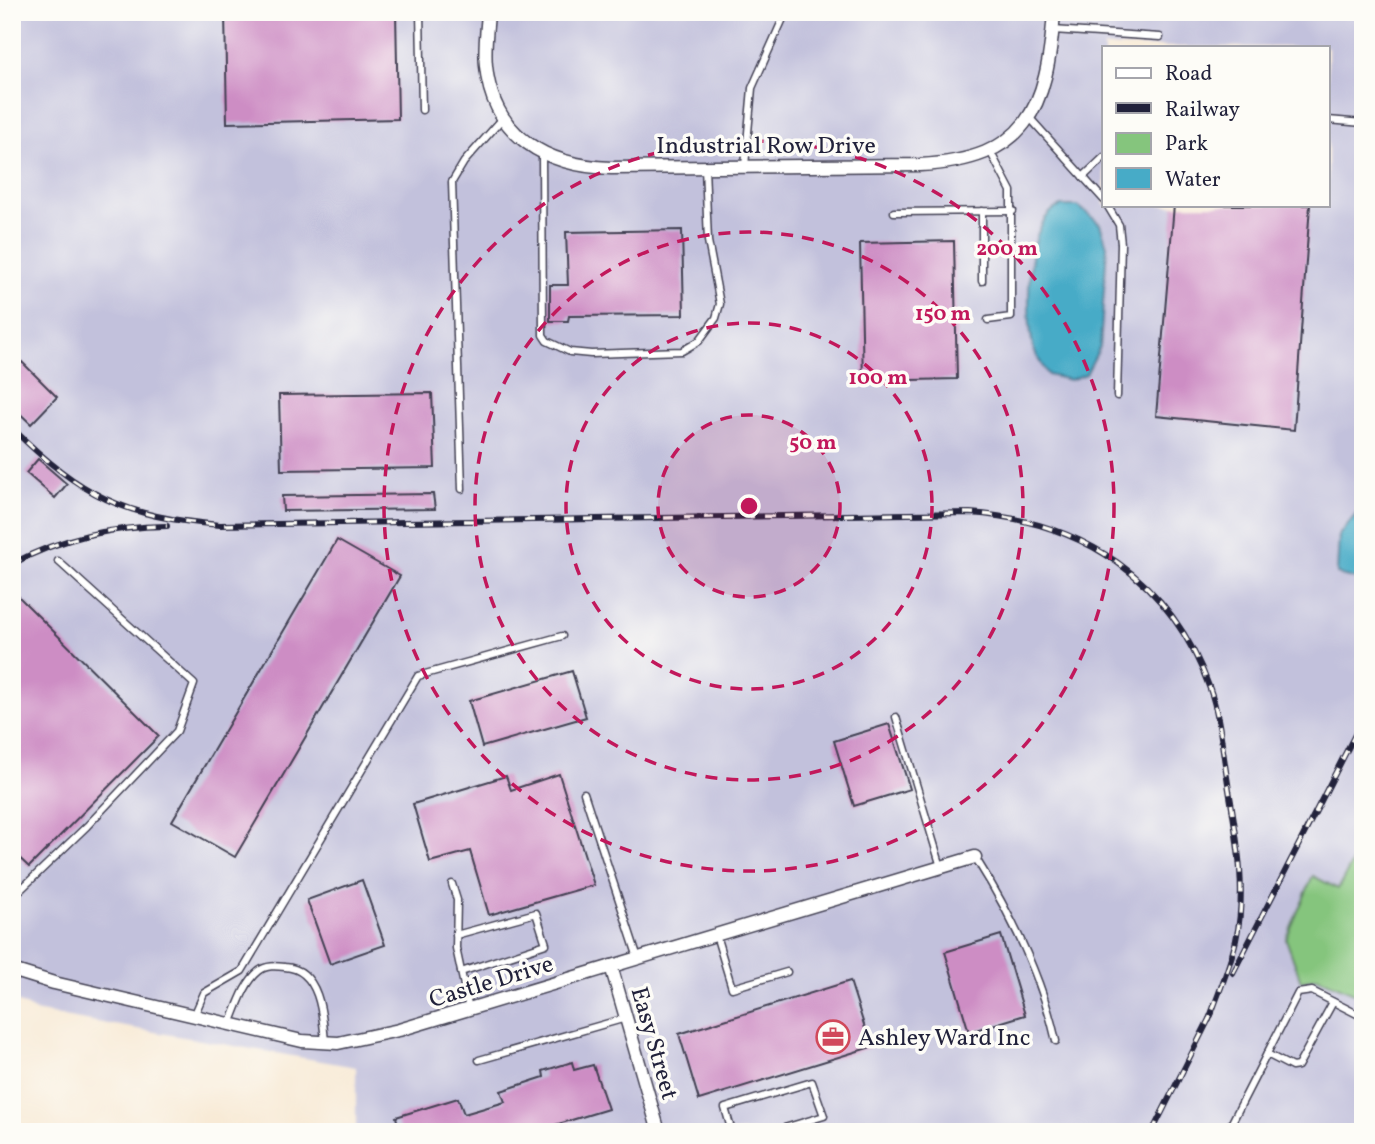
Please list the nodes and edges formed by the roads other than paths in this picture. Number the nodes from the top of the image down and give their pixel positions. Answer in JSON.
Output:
{"nodes":[{"id":1,"x":420,"y":12,"type":"edge"},
{"id":2,"x":488,"y":12,"type":"edge"},
{"id":3,"x":786,"y":12,"type":"edge"},
{"id":4,"x":1038,"y":12,"type":"edge"},
{"id":5,"x":1054,"y":13,"type":"edge"},
{"id":6,"x":1052,"y":30,"type":"junction"},
{"id":7,"x":1160,"y":37,"type":"dead end"},
{"id":8,"x":422,"y":110,"type":"dead end"},
{"id":9,"x":504,"y":117,"type":"junction"},
{"id":10,"x":1029,"y":117,"type":"junction"},
{"id":11,"x":1330,"y":120,"type":"edge"},
{"id":12,"x":1363,"y":123,"type":"edge"},
{"id":13,"x":990,"y":152,"type":"junction"},
{"id":14,"x":542,"y":154,"type":"junction"},
{"id":15,"x":1102,"y":160,"type":"edge"},
{"id":16,"x":745,"y":166,"type":"junction"},
{"id":17,"x":705,"y":167,"type":"junction"},
{"id":18,"x":1083,"y":177,"type":"junction"},
{"id":19,"x":1102,"y":198,"type":"edge"},
{"id":20,"x":1109,"y":206,"type":"edge"},
{"id":21,"x":982,"y":211,"type":"junction"},
{"id":22,"x":1013,"y":211,"type":"junction"},
{"id":23,"x":894,"y":212,"type":"dead end"},
{"id":24,"x":982,"y":281,"type":"dead end"},
{"id":25,"x":988,"y":320,"type":"dead end"},
{"id":26,"x":1117,"y":397,"type":"dead end"},
{"id":27,"x":462,"y":489,"type":"dead end"},
{"id":28,"x":58,"y":561,"type":"dead end"},
{"id":29,"x":562,"y":636,"type":"dead end"},
{"id":30,"x":896,"y":717,"type":"dead end"},
{"id":31,"x":584,"y":793,"type":"dead end"},
{"id":32,"x":975,"y":857,"type":"joint"},
{"id":33,"x":941,"y":867,"type":"junction"},
{"id":34,"x":453,"y":884,"type":"dead end"},
{"id":35,"x":12,"y":898,"type":"edge"},
{"id":36,"x":456,"y":935,"type":"junction"},
{"id":37,"x":716,"y":935,"type":"junction"},
{"id":38,"x":638,"y":958,"type":"junction"},
{"id":39,"x":611,"y":967,"type":"junction"},
{"id":40,"x":12,"y":970,"type":"edge"},
{"id":41,"x":461,"y":972,"type":"junction"},
{"id":42,"x":787,"y":972,"type":"dead end"},
{"id":43,"x":1334,"y":1002,"type":"junction"},
{"id":44,"x":468,"y":1009,"type":"junction"},
{"id":45,"x":194,"y":1016,"type":"junction"},
{"id":46,"x":1363,"y":1017,"type":"edge"},
{"id":47,"x":626,"y":1018,"type":"junction"},
{"id":48,"x":230,"y":1024,"type":"junction"},
{"id":49,"x":1056,"y":1041,"type":"dead end"},
{"id":50,"x":326,"y":1043,"type":"junction"},
{"id":51,"x":1267,"y":1054,"type":"junction"},
{"id":52,"x":479,"y":1060,"type":"dead end"},
{"id":53,"x":659,"y":1132,"type":"edge"},
{"id":54,"x":732,"y":1132,"type":"edge"},
{"id":55,"x":771,"y":1132,"type":"edge"},
{"id":56,"x":1227,"y":1132,"type":"edge"}],
"edges":[{"from":1,"to":8,"type":"lane"},
{"from":2,"to":9,"type":"street","name":"Industrial Row Drive"},
{"from":3,"to":16,"type":"lane"},
{"from":4,"to":5,"type":"lane"},
{"from":5,"to":6,"type":"street","name":"Industrial Row Drive"},
{"from":6,"to":7,"type":"lane"},
{"from":6,"to":10,"type":"street","name":"Industrial Row Drive"},
{"from":9,"to":14,"type":"street","name":"Industrial Row Drive"},
{"from":9,"to":27,"type":"lane"},
{"from":10,"to":13,"type":"street","name":"Industrial Row Drive"},
{"from":10,"to":18,"type":"lane"},
{"from":11,"to":12,"type":"lane"},
{"from":13,"to":16,"type":"street","name":"Industrial Row Drive"},
{"from":13,"to":22,"type":"lane"},
{"from":14,"to":17,"type":"street","name":"Industrial Row Drive"},
{"from":14,"to":17,"type":"lane"},
{"from":15,"to":18,"type":"lane"},
{"from":16,"to":17,"type":"street","name":"Industrial Row Drive"},
{"from":18,"to":19,"type":"lane"},
{"from":20,"to":26,"type":"lane"},
{"from":21,"to":22,"type":"lane"},
{"from":21,"to":23,"type":"lane"},
{"from":21,"to":24,"type":"lane"},
{"from":22,"to":25,"type":"lane"},
{"from":28,"to":35,"type":"lane"},
{"from":29,"to":45,"type":"lane"},
{"from":30,"to":33,"type":"lane"},
{"from":31,"to":38,"type":"lane"},
{"from":32,"to":33,"type":"street","name":"Castle Drive"},
{"from":32,"to":49,"type":"lane"},
{"from":33,"to":37,"type":"street","name":"Castle Drive"},
{"from":34,"to":36,"type":"lane"},
{"from":36,"to":41,"type":"lane"},
{"from":36,"to":41,"type":"lane"},
{"from":37,"to":38,"type":"street","name":"Castle Drive"},
{"from":37,"to":42,"type":"lane"},
{"from":38,"to":39,"type":"street","name":"Castle Drive"},
{"from":39,"to":44,"type":"street","name":"Castle Drive"},
{"from":39,"to":47,"type":"street","name":"Easy Street"},
{"from":40,"to":45,"type":"street","name":"Castle Drive"},
{"from":41,"to":44,"type":"lane"},
{"from":43,"to":46,"type":"lane"},
{"from":43,"to":51,"type":"lane"},
{"from":43,"to":51,"type":"lane"},
{"from":44,"to":50,"type":"street","name":"Castle Drive"},
{"from":45,"to":48,"type":"street","name":"Castle Drive"},
{"from":47,"to":52,"type":"lane"},
{"from":47,"to":53,"type":"street","name":"Easy Street"},
{"from":48,"to":50,"type":"street","name":"Castle Drive"},
{"from":48,"to":50,"type":"lane"},
{"from":51,"to":56,"type":"lane"},
{"from":54,"to":55,"type":"lane"}]}
